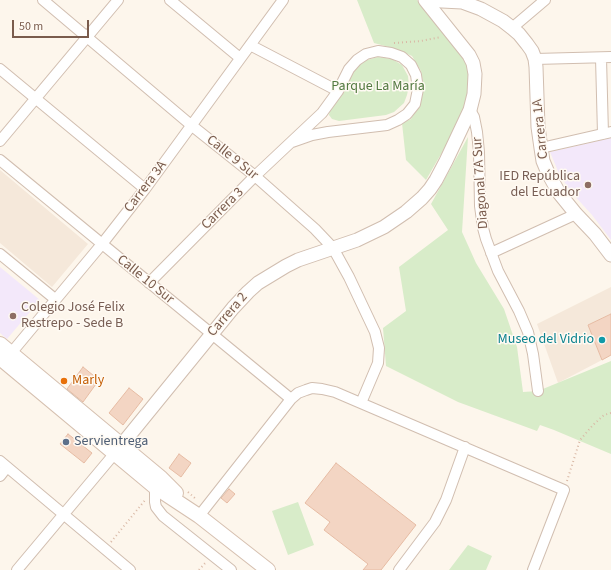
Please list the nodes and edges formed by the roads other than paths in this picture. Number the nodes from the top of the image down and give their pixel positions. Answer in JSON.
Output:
{"nodes":[{"id":1,"x":43,"y":0,"type":"edge"},
{"id":2,"x":118,"y":0,"type":"edge"},
{"id":3,"x":170,"y":0,"type":"edge"},
{"id":4,"x":283,"y":0,"type":"edge"},
{"id":5,"x":425,"y":0,"type":"edge"},
{"id":6,"x":439,"y":0,"type":"edge"},
{"id":7,"x":462,"y":0,"type":"edge"},
{"id":8,"x":545,"y":0,"type":"edge"},
{"id":9,"x":512,"y":28,"type":"junction"},
{"id":10,"x":452,"y":33,"type":"junction"},
{"id":11,"x":87,"y":37,"type":"junction"},
{"id":12,"x":250,"y":45,"type":"junction"},
{"id":13,"x":606,"y":57,"type":"edge"},
{"id":14,"x":240,"y":58,"type":"junction"},
{"id":15,"x":535,"y":59,"type":"junction"},
{"id":16,"x":0,"y":69,"type":"edge"},
{"id":17,"x":338,"y":91,"type":"junction"},
{"id":18,"x":36,"y":98,"type":"junction"},
{"id":19,"x":470,"y":110,"type":"junction"},
{"id":20,"x":191,"y":125,"type":"junction"},
{"id":21,"x":607,"y":133,"type":"edge"},
{"id":22,"x":0,"y":141,"type":"edge"},
{"id":23,"x":292,"y":142,"type":"junction"},
{"id":24,"x":541,"y":148,"type":"junction"},
{"id":25,"x":0,"y":160,"type":"edge"},
{"id":26,"x":255,"y":176,"type":"junction"},
{"id":27,"x":145,"y":189,"type":"junction"},
{"id":28,"x":576,"y":214,"type":"junction"},
{"id":29,"x":102,"y":244,"type":"junction"},
{"id":30,"x":333,"y":248,"type":"junction"},
{"id":31,"x":491,"y":253,"type":"junction"},
{"id":32,"x":0,"y":254,"type":"edge"},
{"id":33,"x":611,"y":255,"type":"edge"},
{"id":34,"x":149,"y":283,"type":"junction"},
{"id":35,"x":55,"y":300,"type":"junction"},
{"id":36,"x":211,"y":334,"type":"junction"},
{"id":37,"x":0,"y":344,"type":"edge"},
{"id":38,"x":4,"y":359,"type":"edge"},
{"id":39,"x":538,"y":391,"type":"dead end"},
{"id":40,"x":291,"y":399,"type":"junction"},
{"id":41,"x":361,"y":403,"type":"junction"},
{"id":42,"x":465,"y":448,"type":"junction"},
{"id":43,"x":118,"y":449,"type":"junction"},
{"id":44,"x":4,"y":464,"type":"edge"},
{"id":45,"x":0,"y":476,"type":"edge"},
{"id":46,"x":155,"y":486,"type":"junction"},
{"id":47,"x":64,"y":514,"type":"junction"},
{"id":48,"x":199,"y":516,"type":"junction"},
{"id":49,"x":18,"y":570,"type":"edge"},
{"id":50,"x":130,"y":570,"type":"edge"},
{"id":51,"x":231,"y":570,"type":"edge"},
{"id":52,"x":268,"y":570,"type":"edge"},
{"id":53,"x":398,"y":570,"type":"edge"},
{"id":54,"x":533,"y":570,"type":"edge"}],
"edges":[{"from":1,"to":11,"type":"street","name":"Calle 9 Sur"},
{"from":2,"to":11,"type":"street"},
{"from":3,"to":14,"type":"street"},
{"from":4,"to":12,"type":"street","name":"Carrera 3A"},
{"from":5,"to":10,"type":"street","name":"Carrera 2"},
{"from":6,"to":7,"type":"street"},
{"from":6,"to":10,"type":"street"},
{"from":7,"to":9,"type":"street"},
{"from":8,"to":9,"type":"street"},
{"from":9,"to":15,"type":"street"},
{"from":10,"to":19,"type":"street","name":"Carrera 2"},
{"from":11,"to":18,"type":"street"},
{"from":11,"to":20,"type":"street","name":"Calle 9 Sur"},
{"from":12,"to":14,"type":"street","name":"Carrera 3A"},
{"from":12,"to":17,"type":"street"},
{"from":13,"to":15,"type":"street"},
{"from":13,"to":21,"type":"street"},
{"from":14,"to":20,"type":"street","name":"Carrera 3A"},
{"from":15,"to":24,"type":"street","name":"Carrera 1A"},
{"from":16,"to":18,"type":"street"},
{"from":17,"to":23,"type":"street","name":"Carrera 3"},
{"from":17,"to":23,"type":"street","name":"Carrera 3"},
{"from":18,"to":22,"type":"street"},
{"from":18,"to":27,"type":"street"},
{"from":19,"to":30,"type":"street","name":"Carrera 2"},
{"from":19,"to":31,"type":"street","name":"Diagonal 7A Sur"},
{"from":20,"to":26,"type":"street","name":"Calle 9 Sur"},
{"from":20,"to":27,"type":"street","name":"Carrera 3A"},
{"from":21,"to":24,"type":"street"},
{"from":23,"to":26,"type":"street","name":"Carrera 3"},
{"from":24,"to":28,"type":"street","name":"Carrera 1A"},
{"from":25,"to":29,"type":"street","name":"Calle 10 Sur"},
{"from":26,"to":30,"type":"street","name":"Calle 9 Sur"},
{"from":26,"to":34,"type":"street","name":"Carrera 3"},
{"from":27,"to":29,"type":"street","name":"Carrera 3A"},
{"from":28,"to":31,"type":"street"},
{"from":28,"to":33,"type":"street","name":"Carrera 1A"},
{"from":29,"to":34,"type":"street","name":"Calle 10 Sur"},
{"from":29,"to":35,"type":"street","name":"Carrera 3A"},
{"from":30,"to":36,"type":"street","name":"Carrera 2"},
{"from":30,"to":41,"type":"street","name":"Calle 9 Sur"},
{"from":31,"to":39,"type":"street","name":"Diagonal 7A Sur"},
{"from":32,"to":35,"type":"street"},
{"from":34,"to":36,"type":"street","name":"Calle 10 Sur"},
{"from":35,"to":38,"type":"street","name":"Carrera 3A"},
{"from":36,"to":40,"type":"street","name":"Calle 10 Sur"},
{"from":36,"to":43,"type":"street","name":"Carrera 2"},
{"from":37,"to":38,"type":"main road"},
{"from":38,"to":43,"type":"main road"},
{"from":40,"to":41,"type":"street"},
{"from":40,"to":48,"type":"street"},
{"from":41,"to":42,"type":"street"},
{"from":42,"to":53,"type":"street"},
{"from":42,"to":54,"type":"street"},
{"from":43,"to":46,"type":"main road"},
{"from":43,"to":47,"type":"street","name":"Carrera 2"},
{"from":43,"to":48,"type":"main road"},
{"from":44,"to":45,"type":"street"},
{"from":44,"to":47,"type":"street"},
{"from":46,"to":48,"type":"main road"},
{"from":46,"to":51,"type":"street"},
{"from":47,"to":49,"type":"street","name":"Carrera 2"},
{"from":47,"to":50,"type":"street"},
{"from":48,"to":52,"type":"main road"}]}
